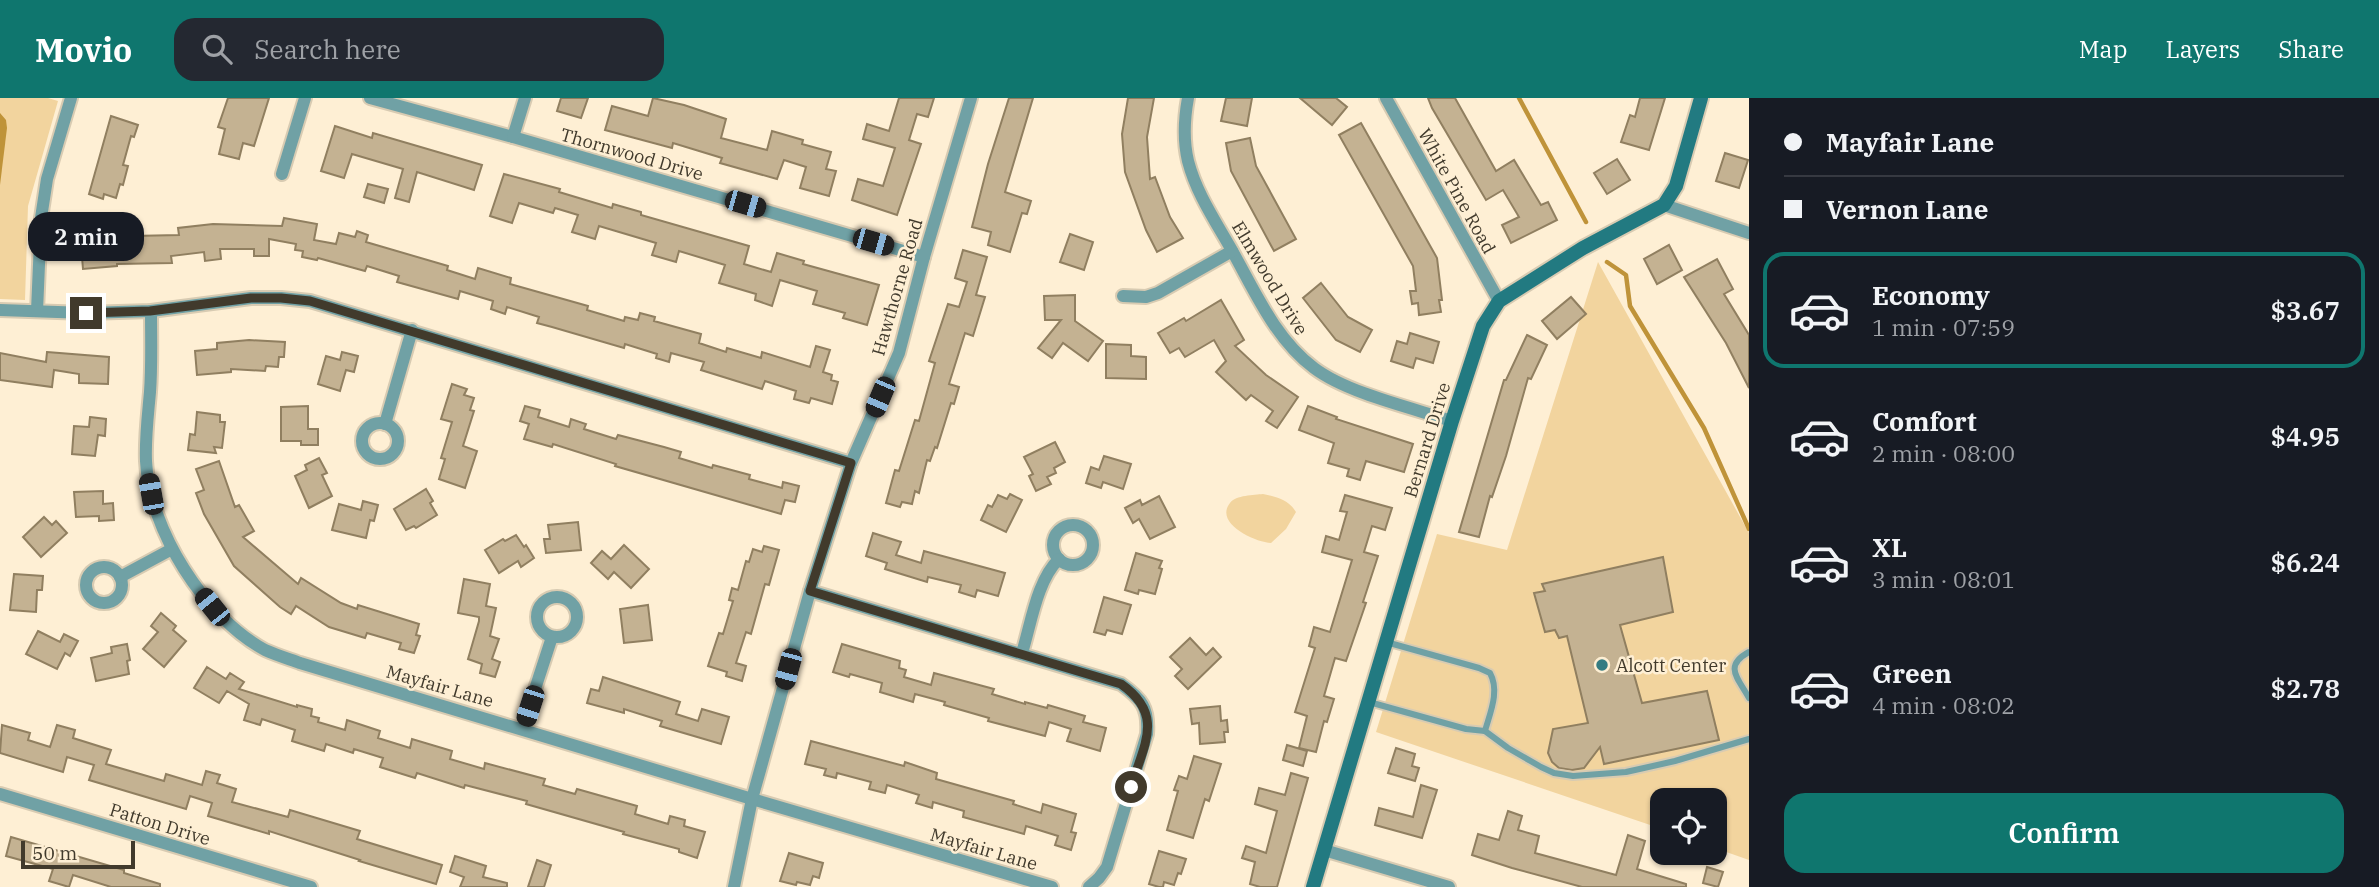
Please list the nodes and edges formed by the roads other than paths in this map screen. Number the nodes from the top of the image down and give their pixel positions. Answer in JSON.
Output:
{"nodes":[{"id":1,"x":71,"y":98,"type":"edge"},
{"id":2,"x":305,"y":98,"type":"edge"},
{"id":3,"x":370,"y":98,"type":"edge"},
{"id":4,"x":525,"y":98,"type":"edge"},
{"id":5,"x":971,"y":98,"type":"edge"},
{"id":6,"x":1188,"y":98,"type":"edge"},
{"id":7,"x":1386,"y":98,"type":"edge"},
{"id":8,"x":1701,"y":98,"type":"edge"},
{"id":9,"x":513,"y":137,"type":"junction"},
{"id":10,"x":282,"y":174,"type":"dead end"},
{"id":11,"x":1664,"y":205,"type":"junction"},
{"id":12,"x":1749,"y":233,"type":"edge"},
{"id":13,"x":1232,"y":251,"type":"junction"},
{"id":14,"x":925,"y":257,"type":"junction"},
{"id":15,"x":1123,"y":296,"type":"dead end"},
{"id":16,"x":1499,"y":301,"type":"junction"},
{"id":17,"x":0,"y":310,"type":"edge"},
{"id":18,"x":37,"y":310,"type":"junction"},
{"id":19,"x":150,"y":311,"type":"junction"},
{"id":20,"x":412,"y":330,"type":"junction"},
{"id":21,"x":1452,"y":421,"type":"junction"},
{"id":22,"x":385,"y":424,"type":"dead end"},
{"id":23,"x":851,"y":463,"type":"junction"},
{"id":24,"x":172,"y":549,"type":"junction"},
{"id":25,"x":1059,"y":559,"type":"dead end"},
{"id":26,"x":120,"y":577,"type":"dead end"},
{"id":27,"x":810,"y":591,"type":"junction"},
{"id":28,"x":552,"y":637,"type":"dead end"},
{"id":29,"x":1386,"y":642,"type":"junction"},
{"id":30,"x":1749,"y":652,"type":"edge"},
{"id":31,"x":1022,"y":653,"type":"junction"},
{"id":32,"x":1749,"y":698,"type":"edge"},
{"id":33,"x":1368,"y":702,"type":"junction"},
{"id":34,"x":522,"y":729,"type":"junction"},
{"id":35,"x":1485,"y":731,"type":"junction"},
{"id":36,"x":1749,"y":739,"type":"edge"},
{"id":37,"x":0,"y":794,"type":"edge"},
{"id":38,"x":752,"y":799,"type":"junction"},
{"id":39,"x":1324,"y":850,"type":"junction"},
{"id":40,"x":311,"y":887,"type":"edge"},
{"id":41,"x":734,"y":887,"type":"edge"},
{"id":42,"x":1052,"y":887,"type":"edge"},
{"id":43,"x":1089,"y":887,"type":"edge"},
{"id":44,"x":1313,"y":887,"type":"edge"},
{"id":45,"x":1449,"y":887,"type":"edge"}],
"edges":[{"from":1,"to":18,"type":"street"},
{"from":2,"to":10,"type":"street"},
{"from":3,"to":9,"type":"street","name":"Thornwood Drive"},
{"from":4,"to":9,"type":"street"},
{"from":5,"to":14,"type":"street","name":"Hawthorne Road"},
{"from":6,"to":13,"type":"street","name":"Elmwood Drive"},
{"from":7,"to":16,"type":"street","name":"White Pine Road"},
{"from":8,"to":11,"type":"street"},
{"from":9,"to":14,"type":"street","name":"Thornwood Drive"},
{"from":11,"to":12,"type":"street"},
{"from":11,"to":16,"type":"street","name":"Bernard Drive"},
{"from":13,"to":15,"type":"street"},
{"from":13,"to":21,"type":"street","name":"Elmwood Drive"},
{"from":14,"to":23,"type":"street","name":"Hawthorne Road"},
{"from":16,"to":21,"type":"street","name":"Bernard Drive"},
{"from":17,"to":18,"type":"street"},
{"from":18,"to":19,"type":"street"},
{"from":19,"to":20,"type":"street"},
{"from":19,"to":24,"type":"street","name":"Mayfair Lane"},
{"from":20,"to":22,"type":"street"},
{"from":20,"to":23,"type":"street"},
{"from":21,"to":29,"type":"street","name":"Bernard Drive"},
{"from":23,"to":27,"type":"street","name":"Hawthorne Road"},
{"from":24,"to":26,"type":"street"},
{"from":24,"to":34,"type":"street","name":"Mayfair Lane"},
{"from":25,"to":31,"type":"street"},
{"from":27,"to":31,"type":"street"},
{"from":27,"to":38,"type":"street","name":"Hawthorne Road"},
{"from":28,"to":34,"type":"street"},
{"from":29,"to":33,"type":"street","name":"Bernard Drive"},
{"from":29,"to":35,"type":"lane"},
{"from":30,"to":32,"type":"lane"},
{"from":31,"to":43,"type":"street"},
{"from":33,"to":35,"type":"lane"},
{"from":33,"to":39,"type":"street","name":"Bernard Drive"},
{"from":34,"to":38,"type":"street","name":"Mayfair Lane"},
{"from":35,"to":36,"type":"lane"},
{"from":37,"to":40,"type":"street","name":"Patton Drive"},
{"from":38,"to":41,"type":"street","name":"Hawthorne Road"},
{"from":38,"to":42,"type":"street","name":"Mayfair Lane"},
{"from":39,"to":44,"type":"street","name":"Bernard Drive"},
{"from":39,"to":45,"type":"street"}]}
